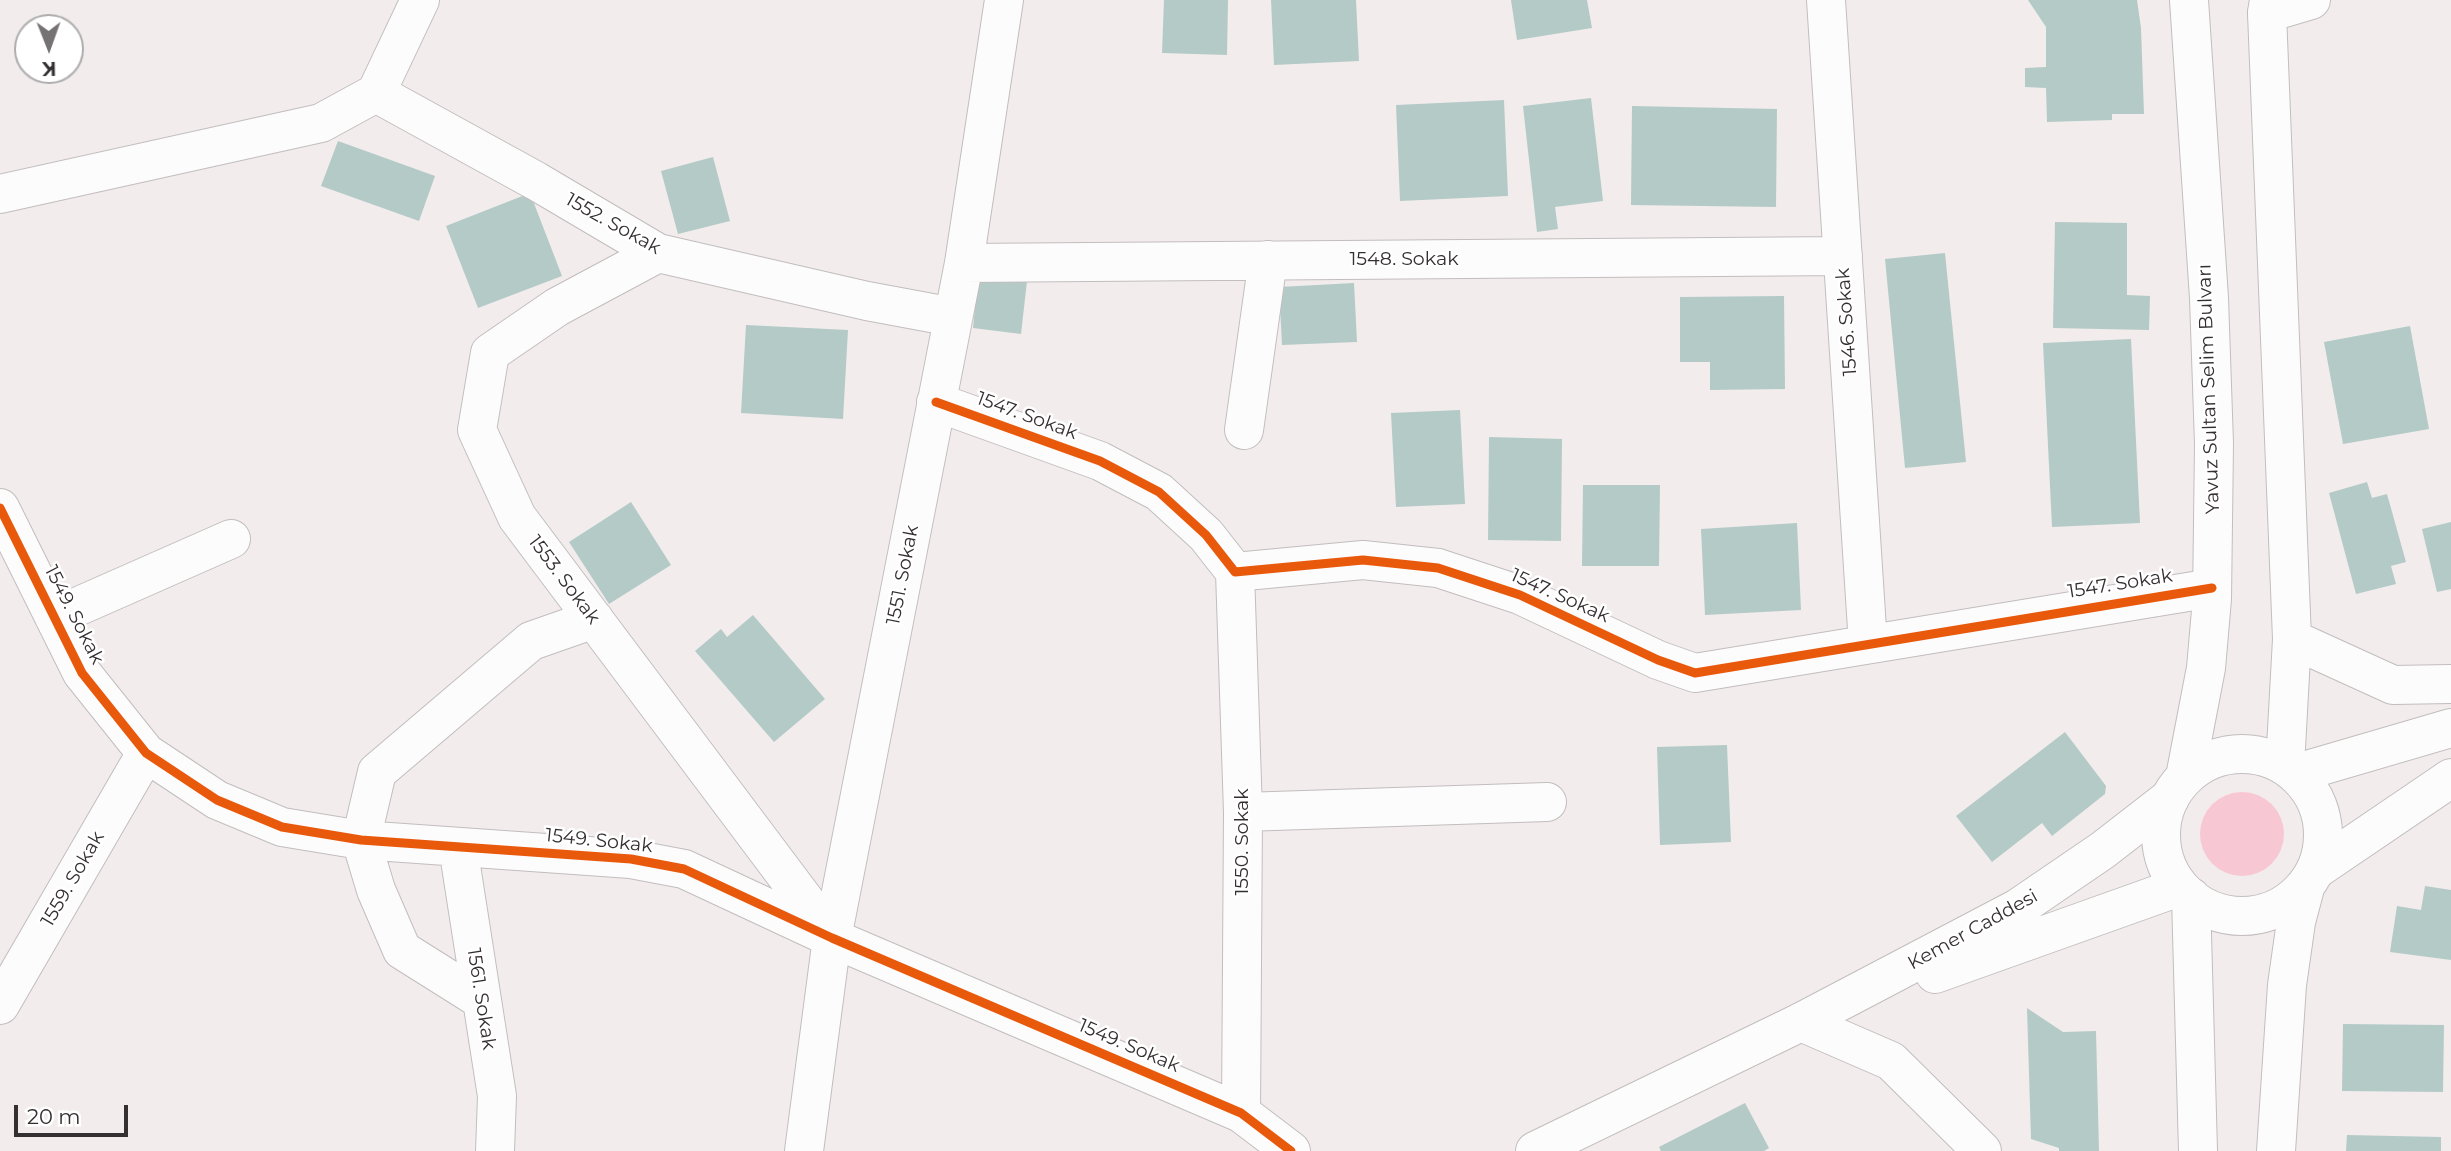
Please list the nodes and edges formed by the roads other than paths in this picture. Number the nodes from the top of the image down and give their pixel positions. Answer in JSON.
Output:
{"nodes":[{"id":1,"x":420,"y":0,"type":"edge"},
{"id":2,"x":1004,"y":0,"type":"edge"},
{"id":3,"x":1826,"y":0,"type":"edge"},
{"id":4,"x":2189,"y":0,"type":"edge"},
{"id":5,"x":2311,"y":0,"type":"edge"},
{"id":6,"x":2268,"y":7,"type":"edge"},
{"id":7,"x":376,"y":93,"type":"junction"},
{"id":8,"x":0,"y":194,"type":"edge"},
{"id":9,"x":657,"y":253,"type":"junction"},
{"id":10,"x":1843,"y":256,"type":"junction"},
{"id":11,"x":1268,"y":260,"type":"junction"},
{"id":12,"x":964,"y":263,"type":"junction"},
{"id":13,"x":953,"y":317,"type":"junction"},
{"id":14,"x":936,"y":402,"type":"junction"},
{"id":15,"x":1244,"y":430,"type":"dead end"},
{"id":16,"x":0,"y":508,"type":"edge"},
{"id":17,"x":231,"y":538,"type":"dead end"},
{"id":18,"x":1236,"y":572,"type":"junction"},
{"id":19,"x":2212,"y":588,"type":"junction"},
{"id":20,"x":54,"y":617,"type":"junction"},
{"id":21,"x":594,"y":619,"type":"junction"},
{"id":22,"x":2292,"y":639,"type":"junction"},
{"id":23,"x":1868,"y":644,"type":"junction"},
{"id":24,"x":2451,"y":684,"type":"edge"},
{"id":25,"x":2451,"y":728,"type":"edge"},
{"id":26,"x":146,"y":753,"type":"junction"},
{"id":27,"x":2291,"y":770,"type":"junction"},
{"id":28,"x":2451,"y":778,"type":"edge"},
{"id":29,"x":2177,"y":787,"type":"junction"},
{"id":30,"x":1547,"y":802,"type":"dead end"},
{"id":31,"x":1243,"y":812,"type":"junction"},
{"id":32,"x":361,"y":840,"type":"junction"},
{"id":33,"x":458,"y":847,"type":"junction"},
{"id":34,"x":2311,"y":878,"type":"junction"},
{"id":35,"x":2185,"y":892,"type":"junction"},
{"id":36,"x":832,"y":938,"type":"junction"},
{"id":37,"x":480,"y":999,"type":"junction"},
{"id":38,"x":0,"y":1005,"type":"edge"},
{"id":39,"x":1801,"y":1022,"type":"junction"},
{"id":40,"x":1241,"y":1113,"type":"junction"},
{"id":41,"x":495,"y":1151,"type":"edge"},
{"id":42,"x":804,"y":1151,"type":"edge"},
{"id":43,"x":1291,"y":1151,"type":"edge"},
{"id":44,"x":1535,"y":1151,"type":"edge"},
{"id":45,"x":1982,"y":1151,"type":"edge"},
{"id":46,"x":2198,"y":1151,"type":"edge"},
{"id":47,"x":2276,"y":1151,"type":"edge"}],
"edges":[{"from":1,"to":7,"type":"street"},
{"from":2,"to":12,"type":"street","name":"1551. Sokak"},
{"from":3,"to":10,"type":"street","name":"1546. Sokak"},
{"from":4,"to":19,"type":"street","name":"Yavuz Sultan Selim Bulvarı"},
{"from":5,"to":6,"type":"street"},
{"from":6,"to":22,"type":"street"},
{"from":7,"to":8,"type":"street"},
{"from":7,"to":9,"type":"street","name":"1552. Sokak"},
{"from":9,"to":13,"type":"street","name":"1552. Sokak"},
{"from":9,"to":21,"type":"street","name":"1553. Sokak"},
{"from":10,"to":11,"type":"street","name":"1548. Sokak"},
{"from":10,"to":23,"type":"street","name":"1546. Sokak"},
{"from":11,"to":12,"type":"street","name":"1548. Sokak"},
{"from":11,"to":15,"type":"street"},
{"from":12,"to":13,"type":"street","name":"1551. Sokak"},
{"from":13,"to":14,"type":"street","name":"1551. Sokak"},
{"from":14,"to":18,"type":"street","name":"1547. Sokak"},
{"from":14,"to":36,"type":"street","name":"1551. Sokak"},
{"from":16,"to":20,"type":"street","name":"1549. Sokak"},
{"from":17,"to":20,"type":"street"},
{"from":18,"to":23,"type":"street","name":"1547. Sokak"},
{"from":18,"to":31,"type":"street","name":"1550. Sokak"},
{"from":19,"to":23,"type":"street","name":"1547. Sokak"},
{"from":19,"to":29,"type":"street","name":"Yavuz Sultan Selim Bulvarı"},
{"from":20,"to":26,"type":"street","name":"1549. Sokak"},
{"from":21,"to":32,"type":"street"},
{"from":21,"to":36,"type":"street","name":"1553. Sokak"},
{"from":22,"to":24,"type":"street"},
{"from":22,"to":27,"type":"street"},
{"from":25,"to":27,"type":"street"},
{"from":26,"to":32,"type":"street","name":"1549. Sokak"},
{"from":26,"to":38,"type":"street","name":"1559. Sokak"},
{"from":27,"to":29,"type":"street"},
{"from":27,"to":34,"type":"street"},
{"from":28,"to":34,"type":"street"},
{"from":29,"to":35,"type":"street"},
{"from":29,"to":39,"type":"street","name":"Kemer Caddesi"},
{"from":30,"to":31,"type":"street"},
{"from":31,"to":40,"type":"street","name":"1550. Sokak"},
{"from":32,"to":33,"type":"street","name":"1549. Sokak"},
{"from":32,"to":37,"type":"street"},
{"from":33,"to":36,"type":"street","name":"1549. Sokak"},
{"from":33,"to":37,"type":"street","name":"1561. Sokak"},
{"from":34,"to":35,"type":"street"},
{"from":34,"to":47,"type":"street"},
{"from":35,"to":39,"type":"street","name":"Kemer Caddesi"},
{"from":35,"to":46,"type":"street"},
{"from":36,"to":40,"type":"street","name":"1549. Sokak"},
{"from":36,"to":42,"type":"street","name":"1551. Sokak"},
{"from":37,"to":41,"type":"street","name":"1561. Sokak"},
{"from":39,"to":44,"type":"street","name":"Kemer Caddesi"},
{"from":39,"to":45,"type":"street"},
{"from":40,"to":43,"type":"street","name":"1549. Sokak"}]}
